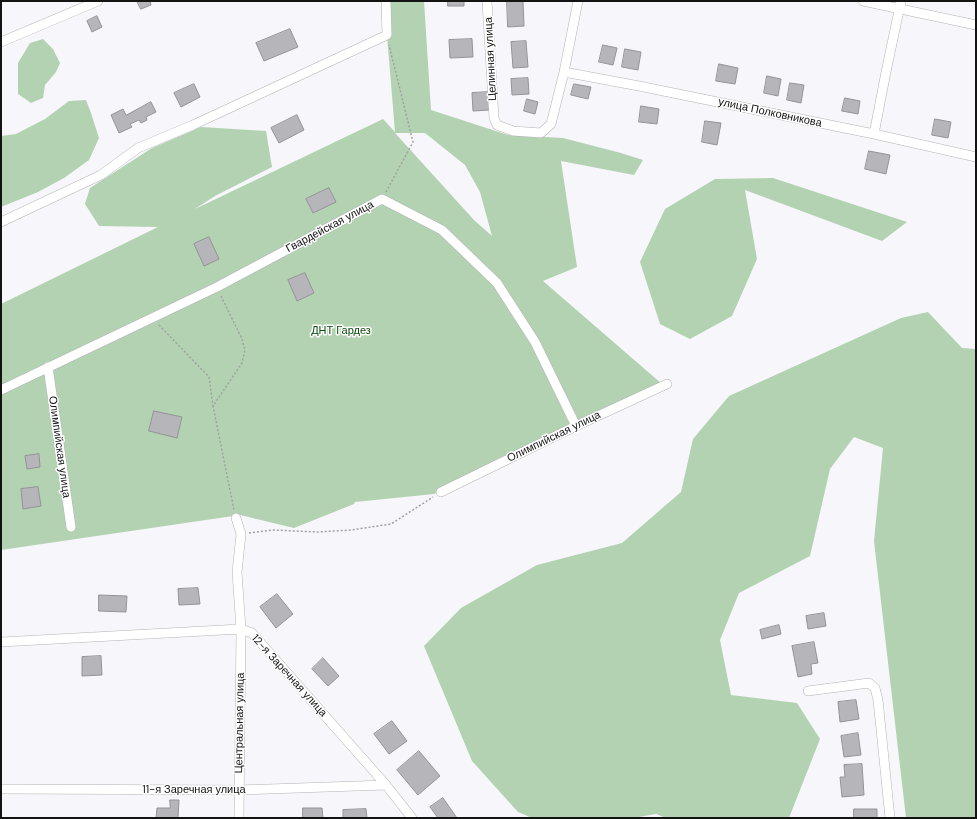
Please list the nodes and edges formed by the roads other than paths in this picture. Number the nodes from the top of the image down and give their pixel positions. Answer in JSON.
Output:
{"nodes":[{"id":1,"x":98,"y":1,"type":"edge"},
{"id":2,"x":386,"y":1,"type":"edge"},
{"id":3,"x":487,"y":1,"type":"edge"},
{"id":4,"x":578,"y":1,"type":"edge"},
{"id":5,"x":863,"y":1,"type":"edge"},
{"id":6,"x":901,"y":5,"type":"edge"},
{"id":7,"x":976,"y":25,"type":"edge"},
{"id":8,"x":1,"y":42,"type":"edge"},
{"id":9,"x":564,"y":72,"type":"junction"},
{"id":10,"x":874,"y":134,"type":"junction"},
{"id":11,"x":976,"y":157,"type":"edge"},
{"id":12,"x":1,"y":222,"type":"edge"},
{"id":13,"x":48,"y":367,"type":"junction"},
{"id":14,"x":667,"y":384,"type":"dead end"},
{"id":15,"x":1,"y":390,"type":"edge"},
{"id":16,"x":576,"y":426,"type":"junction"},
{"id":17,"x":441,"y":492,"type":"road end"},
{"id":18,"x":236,"y":518,"type":"road end"},
{"id":19,"x":71,"y":527,"type":"dead end"},
{"id":20,"x":241,"y":629,"type":"junction"},
{"id":21,"x":1,"y":642,"type":"edge"},
{"id":22,"x":808,"y":691,"type":"dead end"},
{"id":23,"x":386,"y":785,"type":"junction"},
{"id":24,"x":1,"y":789,"type":"edge"},
{"id":25,"x":239,"y":790,"type":"junction"},
{"id":26,"x":239,"y":818,"type":"edge"},
{"id":27,"x":412,"y":818,"type":"edge"},
{"id":28,"x":890,"y":818,"type":"edge"}],
"edges":[{"from":1,"to":8,"type":"street"},
{"from":2,"to":12,"type":"street"},
{"from":3,"to":9,"type":"street","name":"Целинная улица"},
{"from":4,"to":9,"type":"street"},
{"from":5,"to":6,"type":"street"},
{"from":6,"to":7,"type":"street"},
{"from":6,"to":10,"type":"street"},
{"from":9,"to":10,"type":"street","name":"улица Полковникова"},
{"from":10,"to":11,"type":"street","name":"улица Полковникова"},
{"from":13,"to":15,"type":"street","name":"Гвардейская улица"},
{"from":13,"to":16,"type":"street","name":"Гвардейская улица"},
{"from":13,"to":19,"type":"street","name":"Олимпийская улица"},
{"from":14,"to":16,"type":"street","name":"Олимпийская улица"},
{"from":16,"to":17,"type":"street","name":"Олимпийская улица"},
{"from":18,"to":20,"type":"street","name":"Центральная улица"},
{"from":20,"to":21,"type":"street","name":"12-я Заречная улица"},
{"from":20,"to":23,"type":"street","name":"12-я Заречная улица"},
{"from":20,"to":25,"type":"street","name":"Центральная улица"},
{"from":22,"to":28,"type":"street"},
{"from":23,"to":25,"type":"street","name":"11-я Заречная улица"},
{"from":23,"to":27,"type":"street","name":"12-я Заречная улица"},
{"from":24,"to":25,"type":"street","name":"11-я Заречная улица"},
{"from":25,"to":26,"type":"street","name":"Центральная улица"}]}
